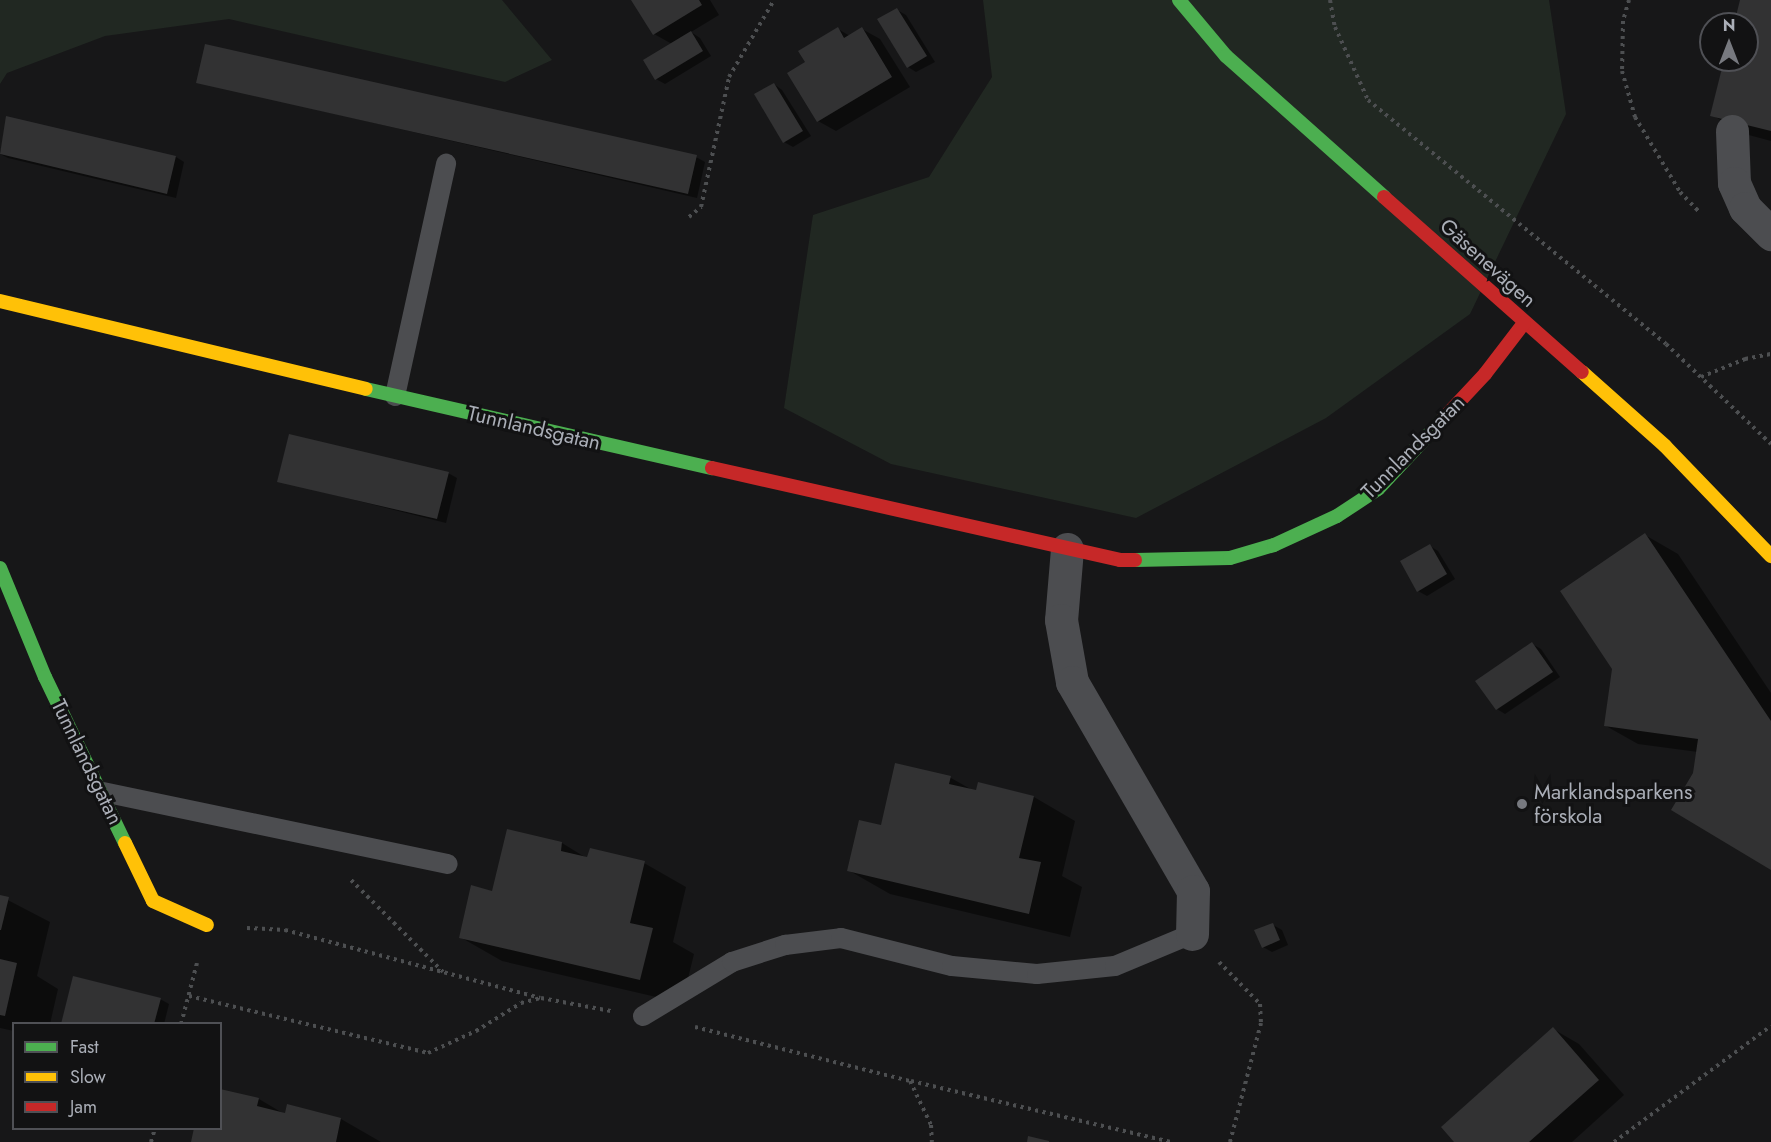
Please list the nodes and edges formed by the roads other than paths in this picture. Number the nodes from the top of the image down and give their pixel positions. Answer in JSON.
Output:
{"nodes":[{"id":1,"x":1179,"y":0,"type":"edge"},
{"id":2,"x":1732,"y":130,"type":"dead end"},
{"id":3,"x":446,"y":164,"type":"dead end"},
{"id":4,"x":1771,"y":234,"type":"edge"},
{"id":5,"x":1,"y":305,"type":"edge"},
{"id":6,"x":1524,"y":324,"type":"junction"},
{"id":7,"x":395,"y":396,"type":"junction"},
{"id":8,"x":1067,"y":549,"type":"junction"},
{"id":9,"x":1771,"y":556,"type":"edge"},
{"id":10,"x":0,"y":568,"type":"edge"},
{"id":11,"x":103,"y":792,"type":"junction"},
{"id":12,"x":447,"y":864,"type":"dead end"},
{"id":13,"x":207,"y":925,"type":"road end"},
{"id":14,"x":1192,"y":934,"type":"joint"},
{"id":15,"x":643,"y":1016,"type":"road end"}],
"edges":[{"from":1,"to":6,"type":"street","name":"Gäsenevägen"},
{"from":2,"to":4,"type":"street"},
{"from":3,"to":7,"type":"lane"},
{"from":5,"to":7,"type":"street","name":"Tunnlandsgatan"},
{"from":6,"to":8,"type":"street","name":"Tunnlandsgatan"},
{"from":6,"to":9,"type":"street","name":"Gäsenevägen"},
{"from":7,"to":8,"type":"street","name":"Tunnlandsgatan"},
{"from":8,"to":14,"type":"street"},
{"from":10,"to":11,"type":"street","name":"Tunnlandsgatan"},
{"from":11,"to":12,"type":"lane"},
{"from":11,"to":13,"type":"street","name":"Tunnlandsgatan"},
{"from":14,"to":15,"type":"lane"}]}
